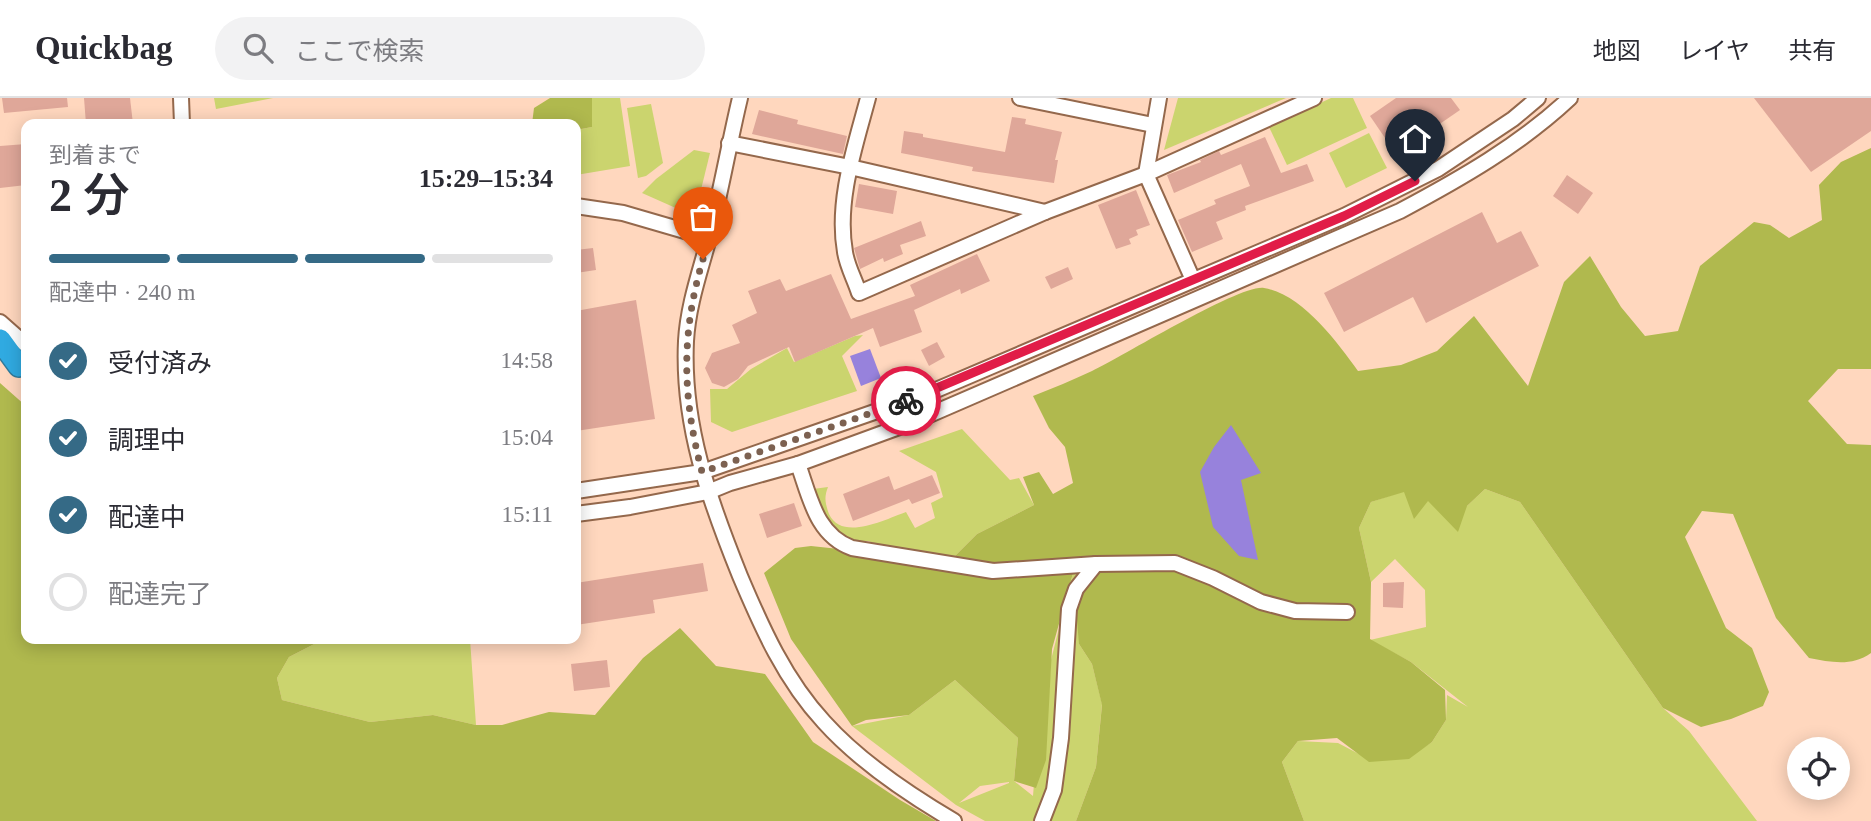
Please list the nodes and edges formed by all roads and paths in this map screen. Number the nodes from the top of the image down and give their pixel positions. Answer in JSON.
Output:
{"nodes":[{"id":1,"x":181,"y":98,"type":"edge"},
{"id":2,"x":740,"y":98,"type":"edge"},
{"id":3,"x":868,"y":98,"type":"edge"},
{"id":4,"x":1020,"y":98,"type":"edge"},
{"id":5,"x":1159,"y":98,"type":"edge"},
{"id":6,"x":1314,"y":98,"type":"edge"},
{"id":7,"x":1538,"y":98,"type":"edge"},
{"id":8,"x":1570,"y":98,"type":"edge"},
{"id":9,"x":182,"y":119,"type":"edge"},
{"id":10,"x":1153,"y":125,"type":"junction"},
{"id":11,"x":729,"y":144,"type":"junction"},
{"id":12,"x":850,"y":167,"type":"junction"},
{"id":13,"x":1146,"y":174,"type":"junction"},
{"id":14,"x":581,"y":207,"type":"edge"},
{"id":15,"x":1045,"y":212,"type":"junction"},
{"id":16,"x":709,"y":237,"type":"junction"},
{"id":17,"x":1193,"y":280,"type":"junction"},
{"id":18,"x":0,"y":322,"type":"edge"},
{"id":19,"x":0,"y":340,"type":"edge"},
{"id":20,"x":21,"y":341,"type":"edge"},
{"id":21,"x":0,"y":349,"type":"edge"},
{"id":22,"x":21,"y":366,"type":"edge"},
{"id":23,"x":21,"y":367,"type":"edge"},
{"id":24,"x":798,"y":464,"type":"junction"},
{"id":25,"x":702,"y":472,"type":"junction"},
{"id":26,"x":581,"y":490,"type":"edge"},
{"id":27,"x":708,"y":492,"type":"junction"},
{"id":28,"x":581,"y":513,"type":"edge"},
{"id":29,"x":1096,"y":564,"type":"junction"},
{"id":30,"x":1347,"y":612,"type":"dead end"},
{"id":31,"x":954,"y":821,"type":"edge"},
{"id":32,"x":1042,"y":821,"type":"edge"}],
"edges":[{"from":1,"to":9,"type":"street"},
{"from":2,"to":11,"type":"street"},
{"from":3,"to":12,"type":"street"},
{"from":4,"to":10,"type":"street"},
{"from":5,"to":10,"type":"street"},
{"from":6,"to":13,"type":"street"},
{"from":7,"to":17,"type":"street"},
{"from":8,"to":24,"type":"street"},
{"from":10,"to":13,"type":"street"},
{"from":11,"to":12,"type":"street"},
{"from":11,"to":16,"type":"street"},
{"from":12,"to":15,"type":"street"},
{"from":12,"to":15,"type":"street"},
{"from":13,"to":15,"type":"street"},
{"from":13,"to":17,"type":"street"},
{"from":14,"to":16,"type":"street"},
{"from":16,"to":25,"type":"street"},
{"from":17,"to":25,"type":"street"},
{"from":18,"to":20,"type":"street"},
{"from":19,"to":22,"type":"highway"},
{"from":21,"to":23,"type":"street"},
{"from":24,"to":27,"type":"street"},
{"from":24,"to":29,"type":"street"},
{"from":25,"to":26,"type":"street"},
{"from":25,"to":27,"type":"street"},
{"from":27,"to":28,"type":"street"},
{"from":27,"to":31,"type":"street"},
{"from":29,"to":30,"type":"street"},
{"from":29,"to":32,"type":"street"}]}
